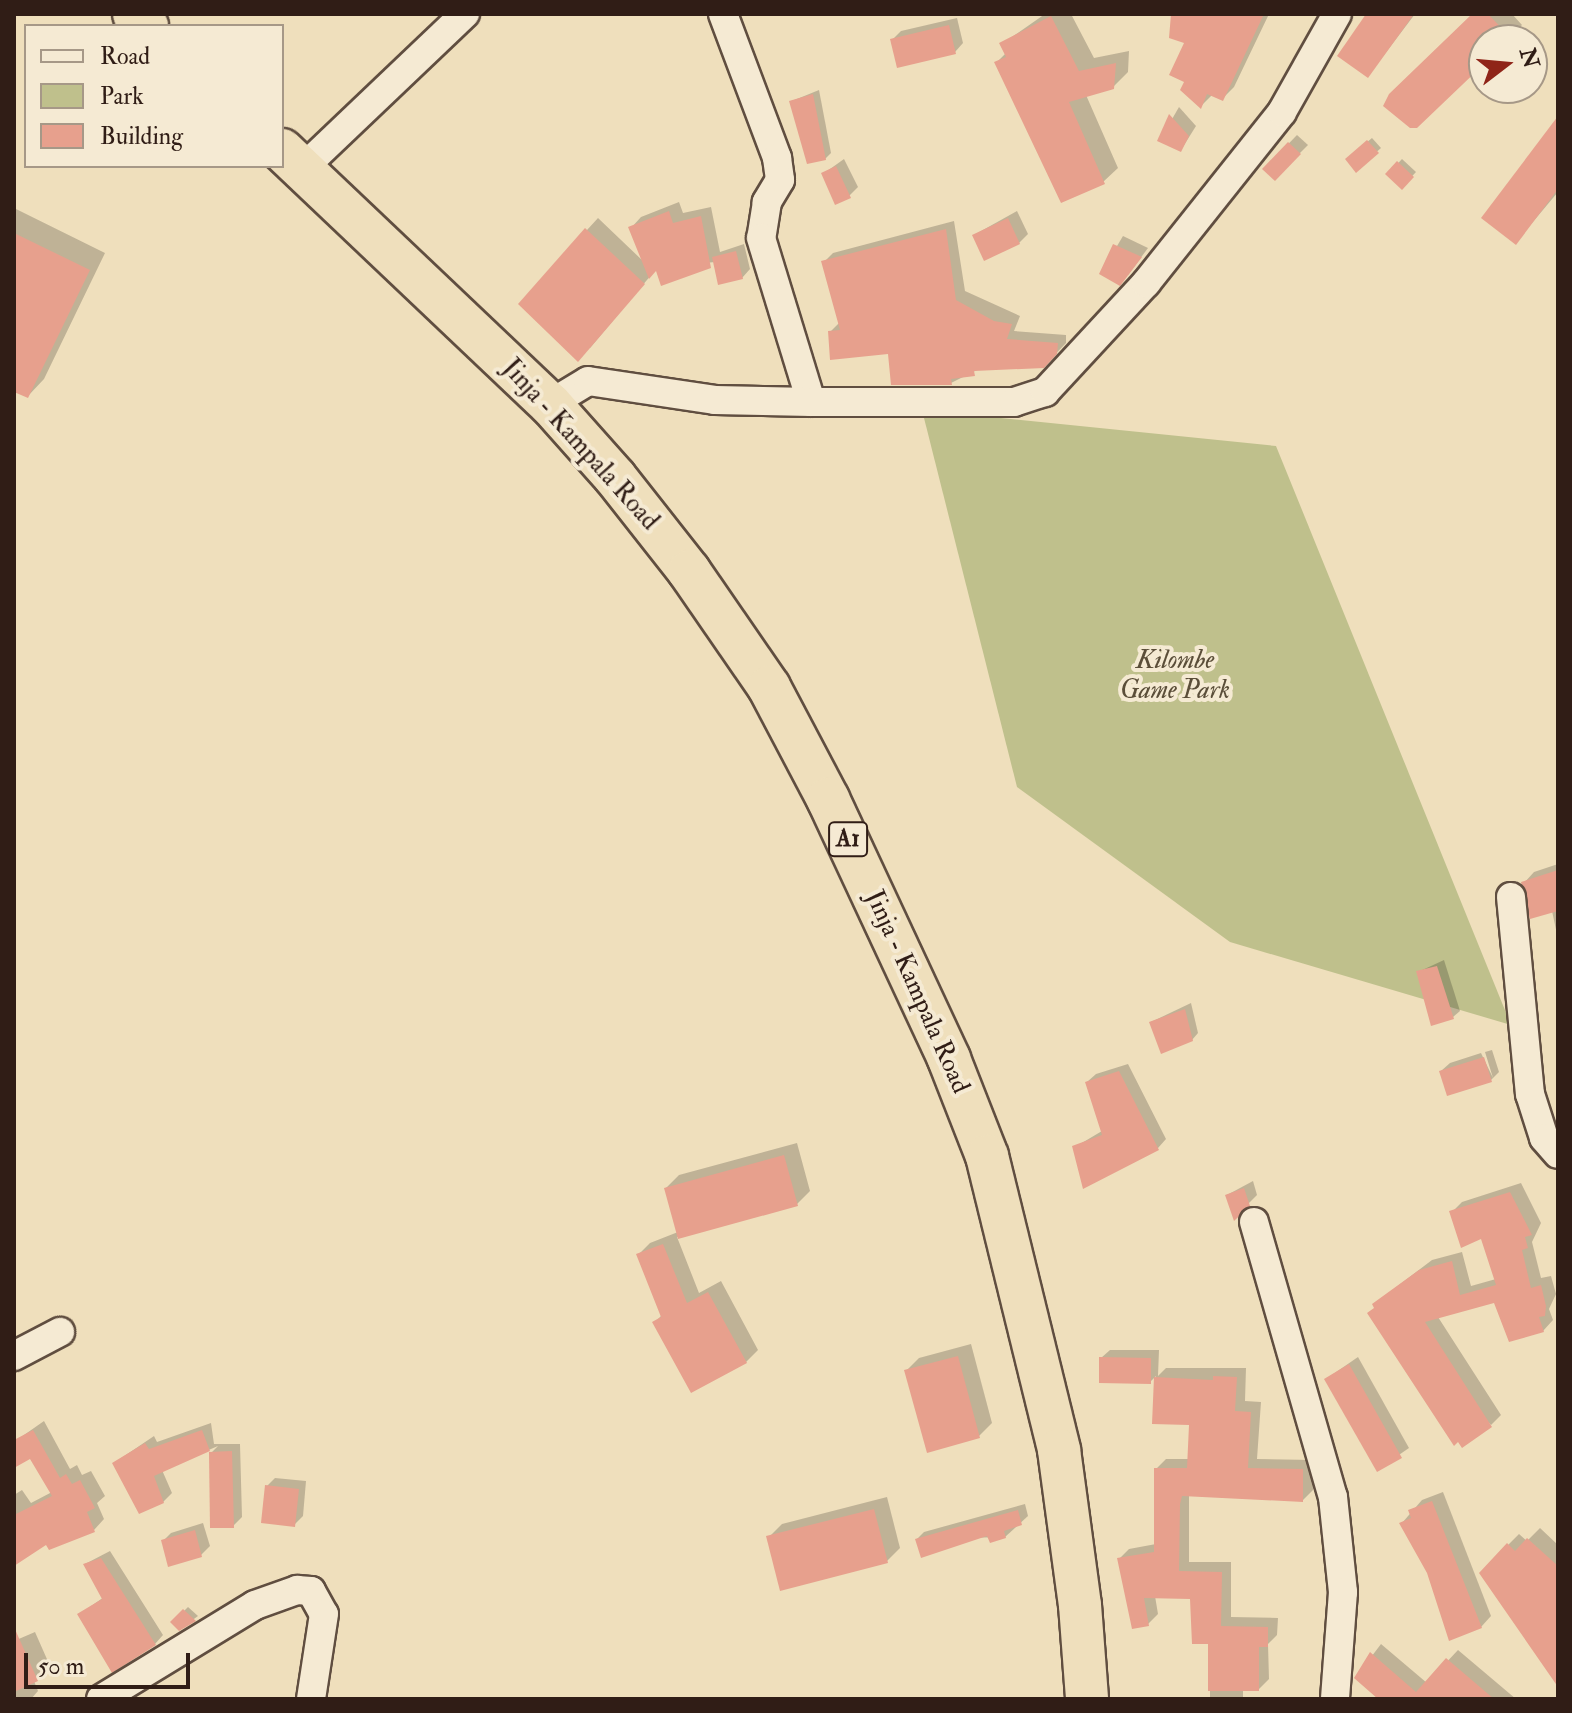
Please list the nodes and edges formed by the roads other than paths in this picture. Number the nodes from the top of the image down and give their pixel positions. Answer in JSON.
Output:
{"nodes":[{"id":1,"x":465,"y":14,"type":"edge"},
{"id":2,"x":723,"y":14,"type":"edge"},
{"id":3,"x":1337,"y":14,"type":"edge"},
{"id":4,"x":292,"y":160,"type":"edge"},
{"id":5,"x":811,"y":402,"type":"junction"},
{"id":6,"x":550,"y":404,"type":"junction"},
{"id":7,"x":1511,"y":897,"type":"dead end"},
{"id":8,"x":1558,"y":1154,"type":"edge"},
{"id":9,"x":1254,"y":1222,"type":"dead end"},
{"id":10,"x":60,"y":1332,"type":"dead end"},
{"id":11,"x":14,"y":1356,"type":"edge"},
{"id":12,"x":101,"y":1699,"type":"edge"},
{"id":13,"x":311,"y":1699,"type":"edge"},
{"id":14,"x":1087,"y":1699,"type":"edge"},
{"id":15,"x":1335,"y":1699,"type":"edge"}],
"edges":[{"from":1,"to":4,"type":"street"},
{"from":2,"to":5,"type":"street"},
{"from":3,"to":5,"type":"street"},
{"from":4,"to":6,"type":"highway","name":"Jinja - Kampala Road","number":"A1"},
{"from":5,"to":6,"type":"street"},
{"from":6,"to":14,"type":"highway","name":"Jinja - Kampala Road","number":"A1"},
{"from":7,"to":8,"type":"street"},
{"from":9,"to":15,"type":"street"},
{"from":10,"to":11,"type":"street"},
{"from":12,"to":13,"type":"street"}]}
